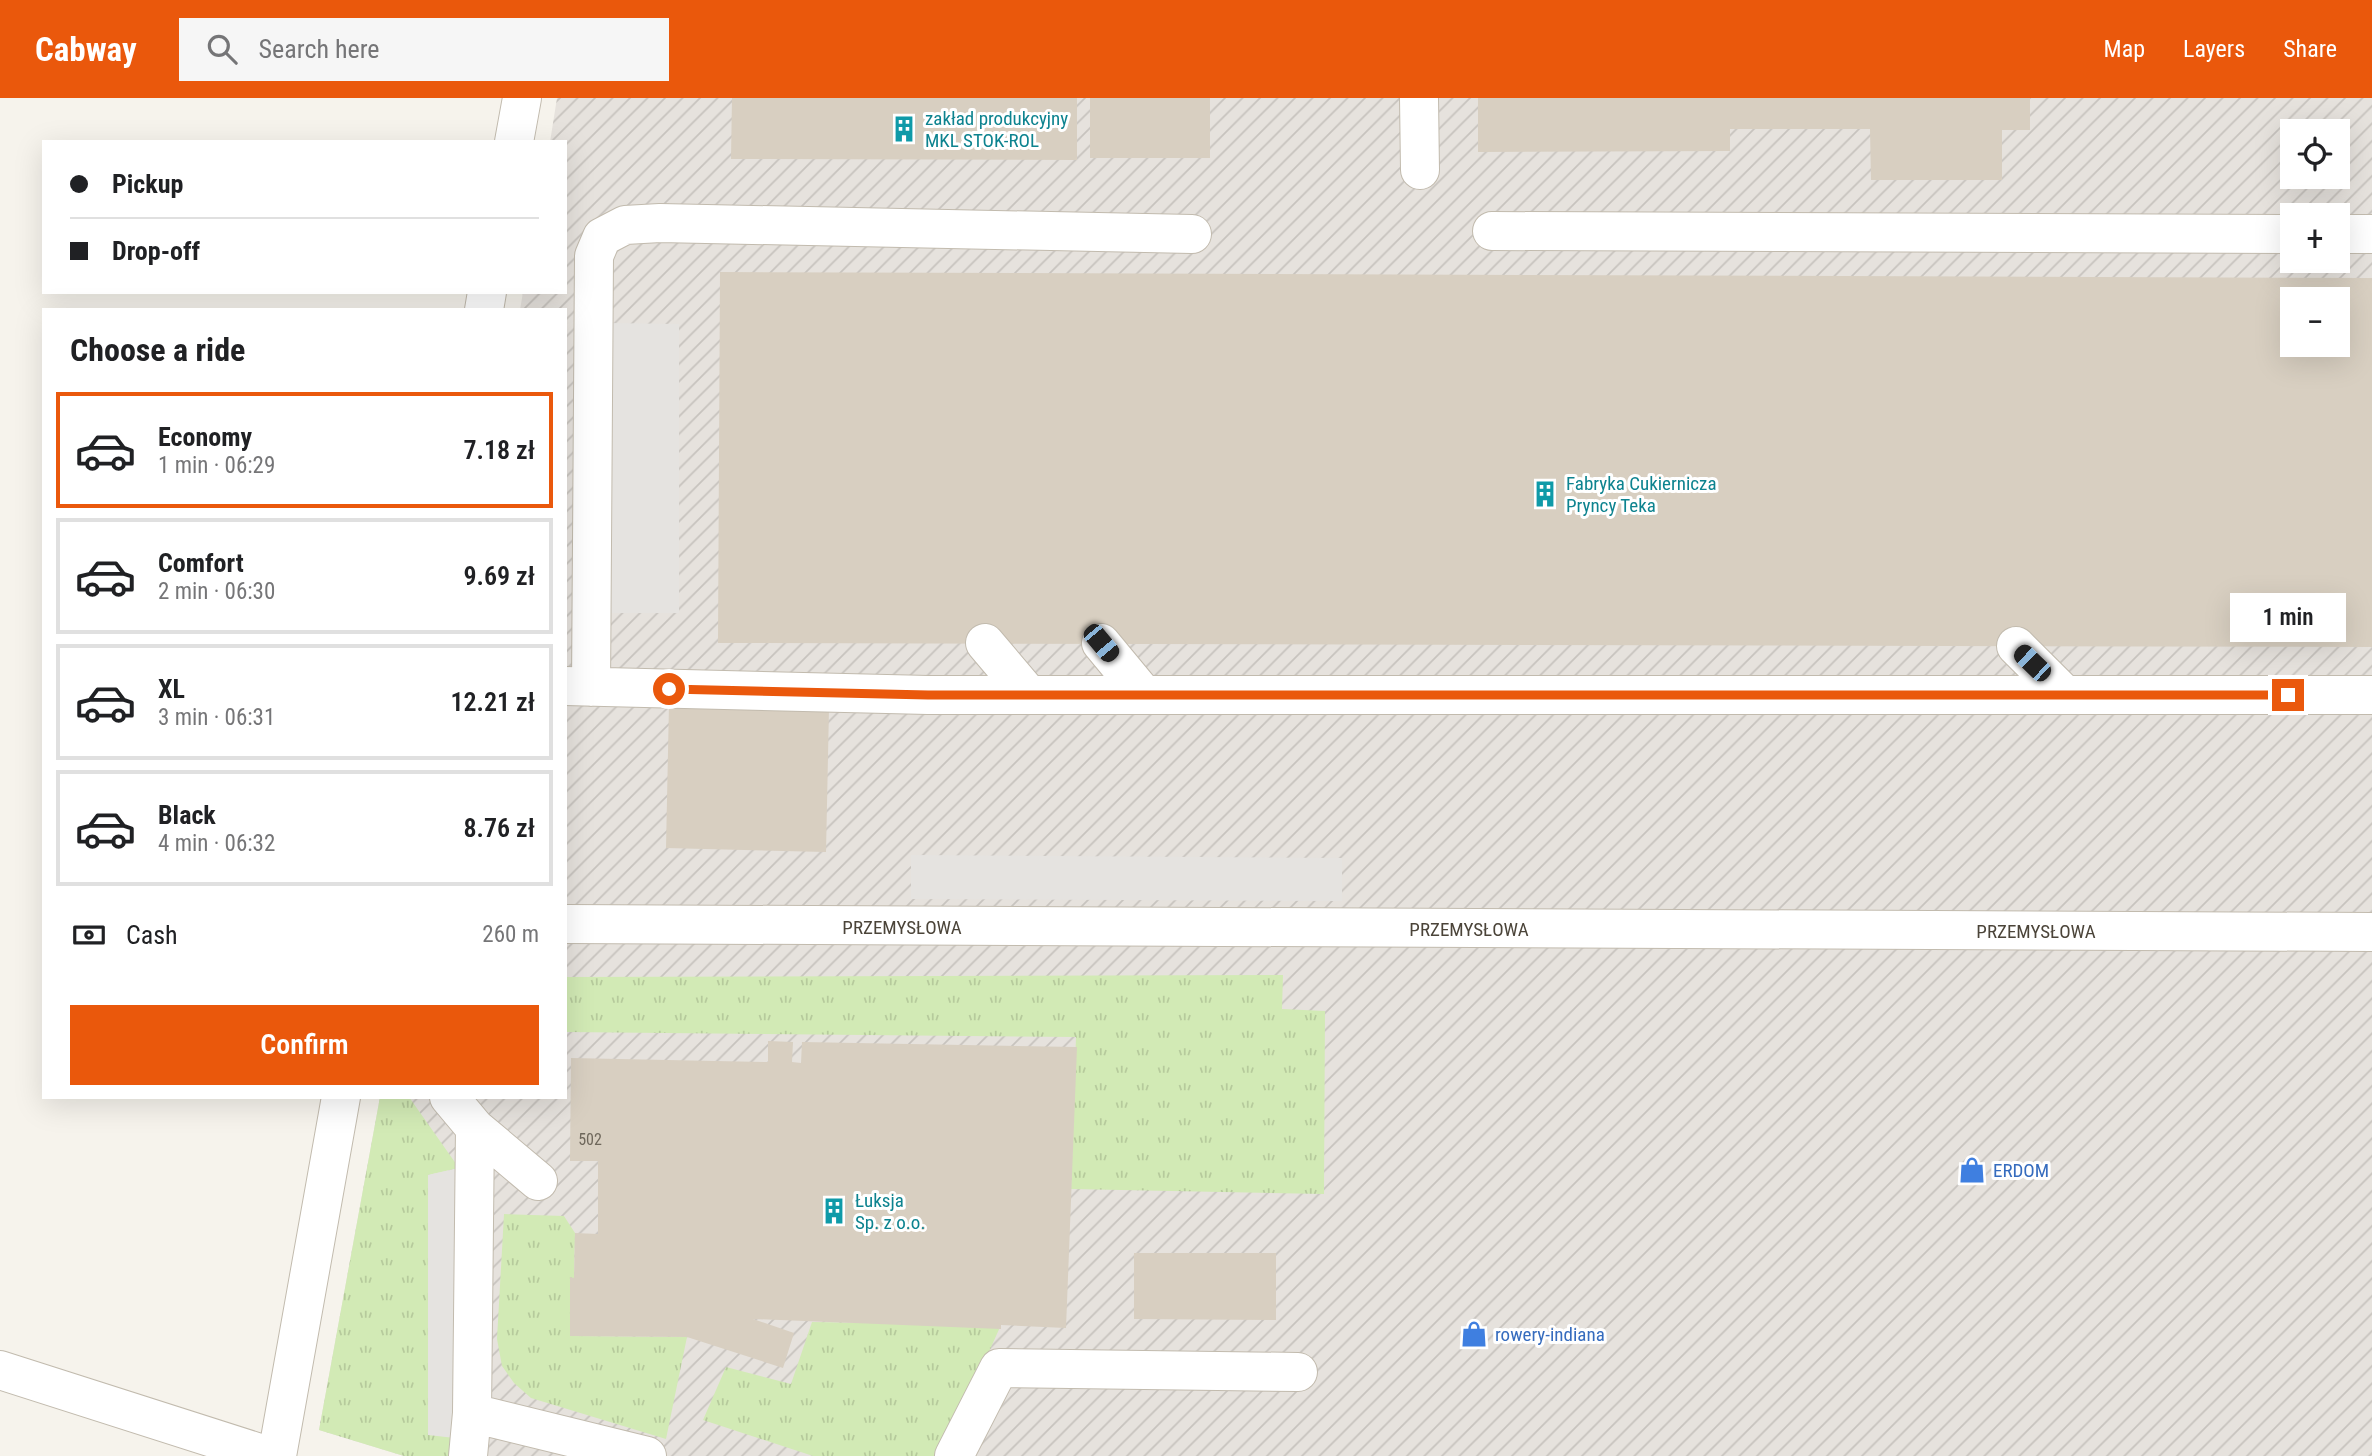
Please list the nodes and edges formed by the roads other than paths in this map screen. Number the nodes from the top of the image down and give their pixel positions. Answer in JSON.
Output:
{"nodes":[{"id":1,"x":522,"y":98,"type":"edge"},
{"id":2,"x":1419,"y":98,"type":"edge"},
{"id":3,"x":514,"y":140,"type":"edge"},
{"id":4,"x":1420,"y":170,"type":"dead end"},
{"id":5,"x":1492,"y":231,"type":"dead end"},
{"id":6,"x":1192,"y":234,"type":"dead end"},
{"id":7,"x":2280,"y":234,"type":"edge"},
{"id":8,"x":2350,"y":234,"type":"edge"},
{"id":9,"x":2372,"y":234,"type":"edge"},
{"id":10,"x":985,"y":643,"type":"dead end"},
{"id":11,"x":1101,"y":643,"type":"dead end"},
{"id":12,"x":2016,"y":646,"type":"dead end"},
{"id":13,"x":578,"y":686,"type":"edge"},
{"id":14,"x":1029,"y":695,"type":"junction"},
{"id":15,"x":1144,"y":695,"type":"junction"},
{"id":16,"x":2065,"y":695,"type":"junction"},
{"id":17,"x":2372,"y":695,"type":"edge"},
{"id":18,"x":567,"y":924,"type":"edge"},
{"id":19,"x":2372,"y":932,"type":"edge"},
{"id":20,"x":341,"y":1099,"type":"edge"},
{"id":21,"x":452,"y":1099,"type":"edge"},
{"id":22,"x":475,"y":1128,"type":"junction"},
{"id":23,"x":538,"y":1181,"type":"dead end"},
{"id":24,"x":0,"y":1370,"type":"edge"},
{"id":25,"x":1298,"y":1372,"type":"dead end"},
{"id":26,"x":472,"y":1413,"type":"junction"},
{"id":27,"x":269,"y":1456,"type":"edge"},
{"id":28,"x":277,"y":1456,"type":"edge"},
{"id":29,"x":468,"y":1456,"type":"edge"},
{"id":30,"x":647,"y":1456,"type":"edge"},
{"id":31,"x":954,"y":1456,"type":"edge"}],
"edges":[{"from":1,"to":3,"type":"street"},
{"from":2,"to":4,"type":"street"},
{"from":5,"to":7,"type":"street"},
{"from":6,"to":13,"type":"street"},
{"from":8,"to":9,"type":"street"},
{"from":10,"to":14,"type":"street"},
{"from":11,"to":15,"type":"street"},
{"from":12,"to":16,"type":"street"},
{"from":13,"to":14,"type":"street"},
{"from":14,"to":15,"type":"street"},
{"from":15,"to":16,"type":"street"},
{"from":16,"to":17,"type":"street"},
{"from":18,"to":19,"type":"street","name":"PRZEMYSŁOWA"},
{"from":20,"to":28,"type":"street"},
{"from":21,"to":22,"type":"street"},
{"from":22,"to":23,"type":"street"},
{"from":22,"to":26,"type":"street"},
{"from":24,"to":27,"type":"street"},
{"from":25,"to":31,"type":"street"},
{"from":26,"to":29,"type":"street"},
{"from":26,"to":30,"type":"street"}]}
